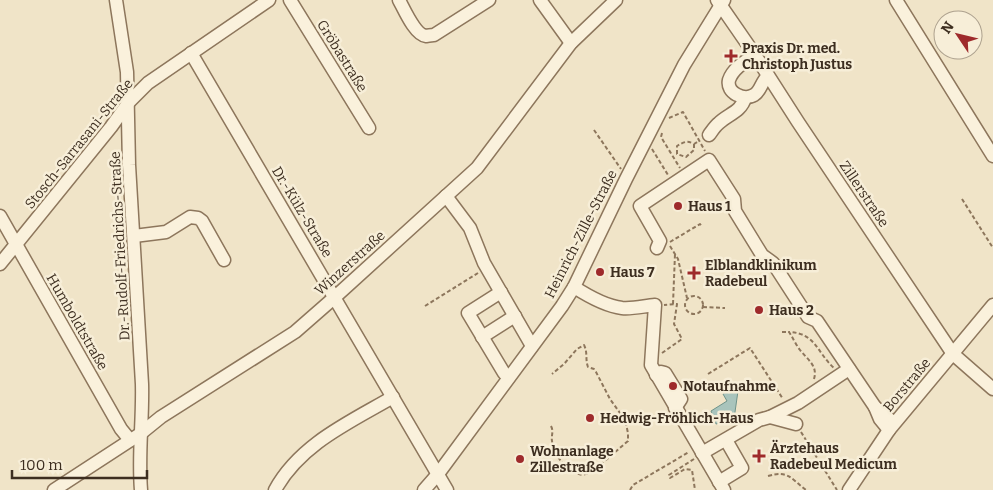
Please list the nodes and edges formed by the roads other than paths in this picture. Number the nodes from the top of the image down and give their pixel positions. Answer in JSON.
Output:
{"nodes":[{"id":1,"x":116,"y":0,"type":"edge"},
{"id":2,"x":269,"y":0,"type":"edge"},
{"id":3,"x":290,"y":0,"type":"edge"},
{"id":4,"x":399,"y":0,"type":"edge"},
{"id":5,"x":489,"y":0,"type":"edge"},
{"id":6,"x":540,"y":0,"type":"edge"},
{"id":7,"x":616,"y":0,"type":"edge"},
{"id":8,"x":896,"y":0,"type":"edge"},
{"id":9,"x":721,"y":2,"type":"edge"},
{"id":10,"x":571,"y":43,"type":"junction"},
{"id":11,"x":191,"y":53,"type":"junction"},
{"id":12,"x":755,"y":55,"type":"junction"},
{"id":13,"x":768,"y":76,"type":"junction"},
{"id":14,"x":745,"y":98,"type":"junction"},
{"id":15,"x":129,"y":102,"type":"junction"},
{"id":16,"x":369,"y":128,"type":"dead end"},
{"id":17,"x":704,"y":138,"type":"road end"},
{"id":18,"x":993,"y":156,"type":"edge"},
{"id":19,"x":446,"y":196,"type":"junction"},
{"id":20,"x":0,"y":216,"type":"edge"},
{"id":21,"x":134,"y":236,"type":"junction"},
{"id":22,"x":16,"y":244,"type":"junction"},
{"id":23,"x":657,"y":248,"type":"dead end"},
{"id":24,"x":224,"y":260,"type":"dead end"},
{"id":25,"x":0,"y":264,"type":"edge"},
{"id":26,"x":575,"y":285,"type":"junction"},
{"id":27,"x":500,"y":292,"type":"junction"},
{"id":28,"x":335,"y":297,"type":"junction"},
{"id":29,"x":993,"y":304,"type":"edge"},
{"id":30,"x":515,"y":316,"type":"junction"},
{"id":31,"x":482,"y":337,"type":"junction"},
{"id":32,"x":532,"y":346,"type":"junction"},
{"id":33,"x":953,"y":354,"type":"junction"},
{"id":34,"x":845,"y":372,"type":"junction"},
{"id":35,"x":509,"y":378,"type":"junction"},
{"id":36,"x":993,"y":389,"type":"edge"},
{"id":37,"x":394,"y":397,"type":"junction"},
{"id":38,"x":770,"y":417,"type":"junction"},
{"id":39,"x":796,"y":424,"type":"road end"},
{"id":40,"x":892,"y":427,"type":"junction"},
{"id":41,"x":135,"y":437,"type":"junction"},
{"id":42,"x":726,"y":440,"type":"junction"},
{"id":43,"x":700,"y":451,"type":"junction"},
{"id":44,"x":438,"y":474,"type":"junction"},
{"id":45,"x":722,"y":486,"type":"edge"},
{"id":46,"x":54,"y":490,"type":"edge"},
{"id":47,"x":142,"y":490,"type":"edge"},
{"id":48,"x":275,"y":490,"type":"edge"},
{"id":49,"x":424,"y":490,"type":"edge"},
{"id":50,"x":447,"y":490,"type":"edge"},
{"id":51,"x":849,"y":490,"type":"edge"}],
"edges":[{"from":1,"to":15,"type":"street","name":"Dr.-Rudolf-Friedrichs-Straße"},
{"from":2,"to":11,"type":"street","name":"Stosch-Sarrasani-Straße"},
{"from":3,"to":16,"type":"street","name":"Gröbastraße"},
{"from":4,"to":5,"type":"street"},
{"from":6,"to":10,"type":"street"},
{"from":7,"to":10,"type":"street","name":"Winzerstraße"},
{"from":8,"to":18,"type":"street"},
{"from":9,"to":12,"type":"street","name":"Zillerstraße"},
{"from":9,"to":26,"type":"street","name":"Heinrich-Zille-Straße"},
{"from":10,"to":19,"type":"street","name":"Winzerstraße"},
{"from":11,"to":15,"type":"street","name":"Stosch-Sarrasani-Straße"},
{"from":11,"to":28,"type":"street","name":"Dr.-Külz-Straße"},
{"from":12,"to":13,"type":"street","name":"Zillerstraße"},
{"from":12,"to":14,"type":"street"},
{"from":13,"to":14,"type":"street"},
{"from":13,"to":33,"type":"street","name":"Zillerstraße"},
{"from":14,"to":17,"type":"street"},
{"from":15,"to":21,"type":"street","name":"Dr.-Rudolf-Friedrichs-Straße"},
{"from":15,"to":22,"type":"street","name":"Stosch-Sarrasani-Straße"},
{"from":19,"to":27,"type":"street"},
{"from":19,"to":28,"type":"street","name":"Winzerstraße"},
{"from":20,"to":22,"type":"street","name":"Humboldtstraße"},
{"from":21,"to":24,"type":"street"},
{"from":21,"to":41,"type":"street","name":"Dr.-Rudolf-Friedrichs-Straße"},
{"from":22,"to":25,"type":"street","name":"Stosch-Sarrasani-Straße"},
{"from":22,"to":41,"type":"street","name":"Humboldtstraße"},
{"from":23,"to":34,"type":"street"},
{"from":26,"to":32,"type":"street","name":"Heinrich-Zille-Straße"},
{"from":26,"to":43,"type":"street"},
{"from":27,"to":30,"type":"street"},
{"from":27,"to":31,"type":"street"},
{"from":28,"to":37,"type":"street","name":"Dr.-Külz-Straße"},
{"from":28,"to":41,"type":"street","name":"Winzerstraße"},
{"from":29,"to":33,"type":"street","name":"Borstraße"},
{"from":30,"to":31,"type":"street"},
{"from":30,"to":32,"type":"street"},
{"from":31,"to":35,"type":"street"},
{"from":32,"to":35,"type":"street","name":"Heinrich-Zille-Straße"},
{"from":33,"to":36,"type":"street","name":"Zillerstraße"},
{"from":33,"to":40,"type":"street","name":"Borstraße"},
{"from":34,"to":38,"type":"street"},
{"from":34,"to":40,"type":"street"},
{"from":35,"to":44,"type":"street","name":"Heinrich-Zille-Straße"},
{"from":37,"to":44,"type":"street","name":"Dr.-Külz-Straße"},
{"from":37,"to":48,"type":"street"},
{"from":38,"to":39,"type":"street"},
{"from":38,"to":42,"type":"street"},
{"from":40,"to":51,"type":"street","name":"Borstraße"},
{"from":41,"to":46,"type":"street","name":"Winzerstraße"},
{"from":41,"to":47,"type":"street","name":"Dr.-Rudolf-Friedrichs-Straße"},
{"from":42,"to":43,"type":"street"},
{"from":42,"to":45,"type":"street"},
{"from":43,"to":45,"type":"street"},
{"from":44,"to":49,"type":"street","name":"Heinrich-Zille-Straße"},
{"from":44,"to":50,"type":"street","name":"Dr.-Külz-Straße"}]}
